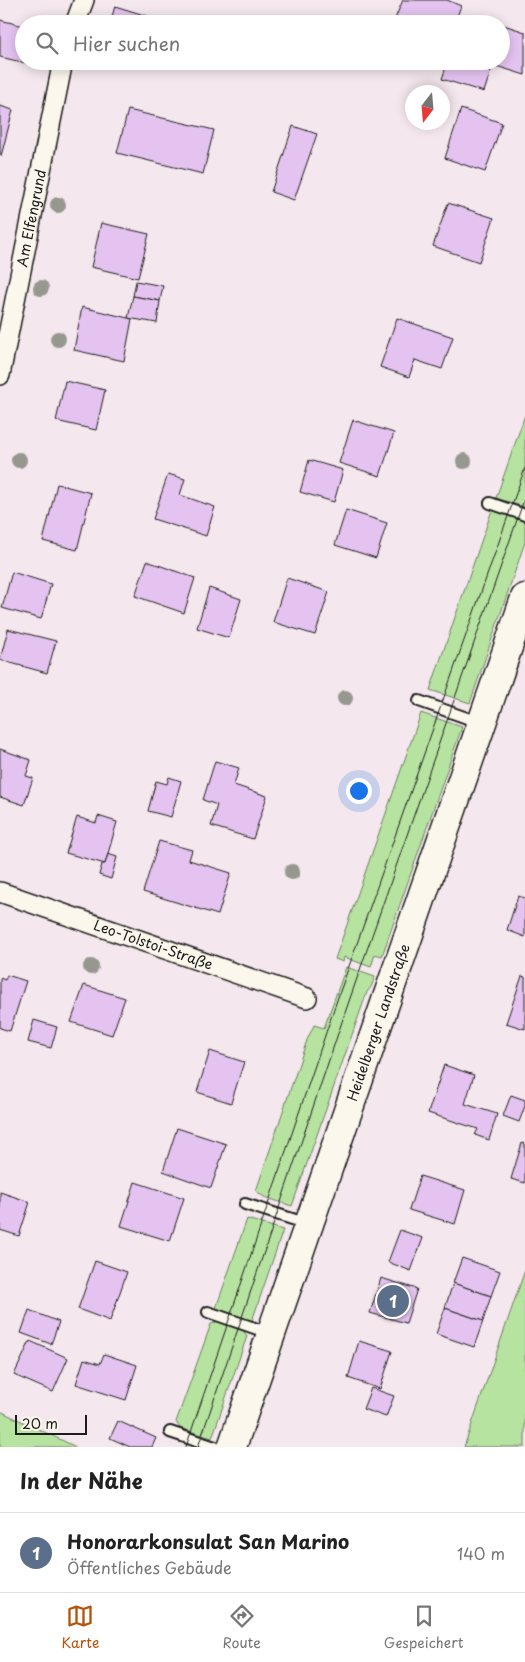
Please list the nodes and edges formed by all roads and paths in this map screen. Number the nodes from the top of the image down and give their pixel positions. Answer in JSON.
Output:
{"nodes":[{"id":1,"x":84,"y":0,"type":"edge"},
{"id":2,"x":78,"y":15,"type":"edge"},
{"id":3,"x":61,"y":70,"type":"edge"},
{"id":4,"x":0,"y":375,"type":"edge"},
{"id":5,"x":490,"y":503,"type":"dead end"},
{"id":6,"x":525,"y":515,"type":"edge"},
{"id":7,"x":525,"y":598,"type":"edge"},
{"id":8,"x":419,"y":701,"type":"dead end"},
{"id":9,"x":482,"y":723,"type":"junction"},
{"id":10,"x":0,"y":892,"type":"edge"},
{"id":11,"x":307,"y":998,"type":"dead end"},
{"id":12,"x":246,"y":1204,"type":"dead end"},
{"id":13,"x":309,"y":1225,"type":"junction"},
{"id":14,"x":208,"y":1312,"type":"dead end"},
{"id":15,"x":270,"y":1334,"type":"junction"},
{"id":16,"x":170,"y":1432,"type":"dead end"},
{"id":17,"x":214,"y":1447,"type":"edge"},
{"id":18,"x":232,"y":1447,"type":"edge"}],
"edges":[{"from":1,"to":2,"type":"street"},
{"from":3,"to":4,"type":"street","name":"Am Elfengrund"},
{"from":5,"to":6,"type":"lane"},
{"from":7,"to":9,"type":"street","name":"Heidelberger Landstraße"},
{"from":8,"to":9,"type":"lane"},
{"from":9,"to":13,"type":"street","name":"Heidelberger Landstraße"},
{"from":10,"to":11,"type":"street","name":"Leo-Tolstoi-Straße"},
{"from":12,"to":13,"type":"lane"},
{"from":13,"to":15,"type":"street","name":"Heidelberger Landstraße"},
{"from":14,"to":15,"type":"lane"},
{"from":15,"to":18,"type":"street","name":"Heidelberger Landstraße"},
{"from":16,"to":17,"type":"lane"}]}
